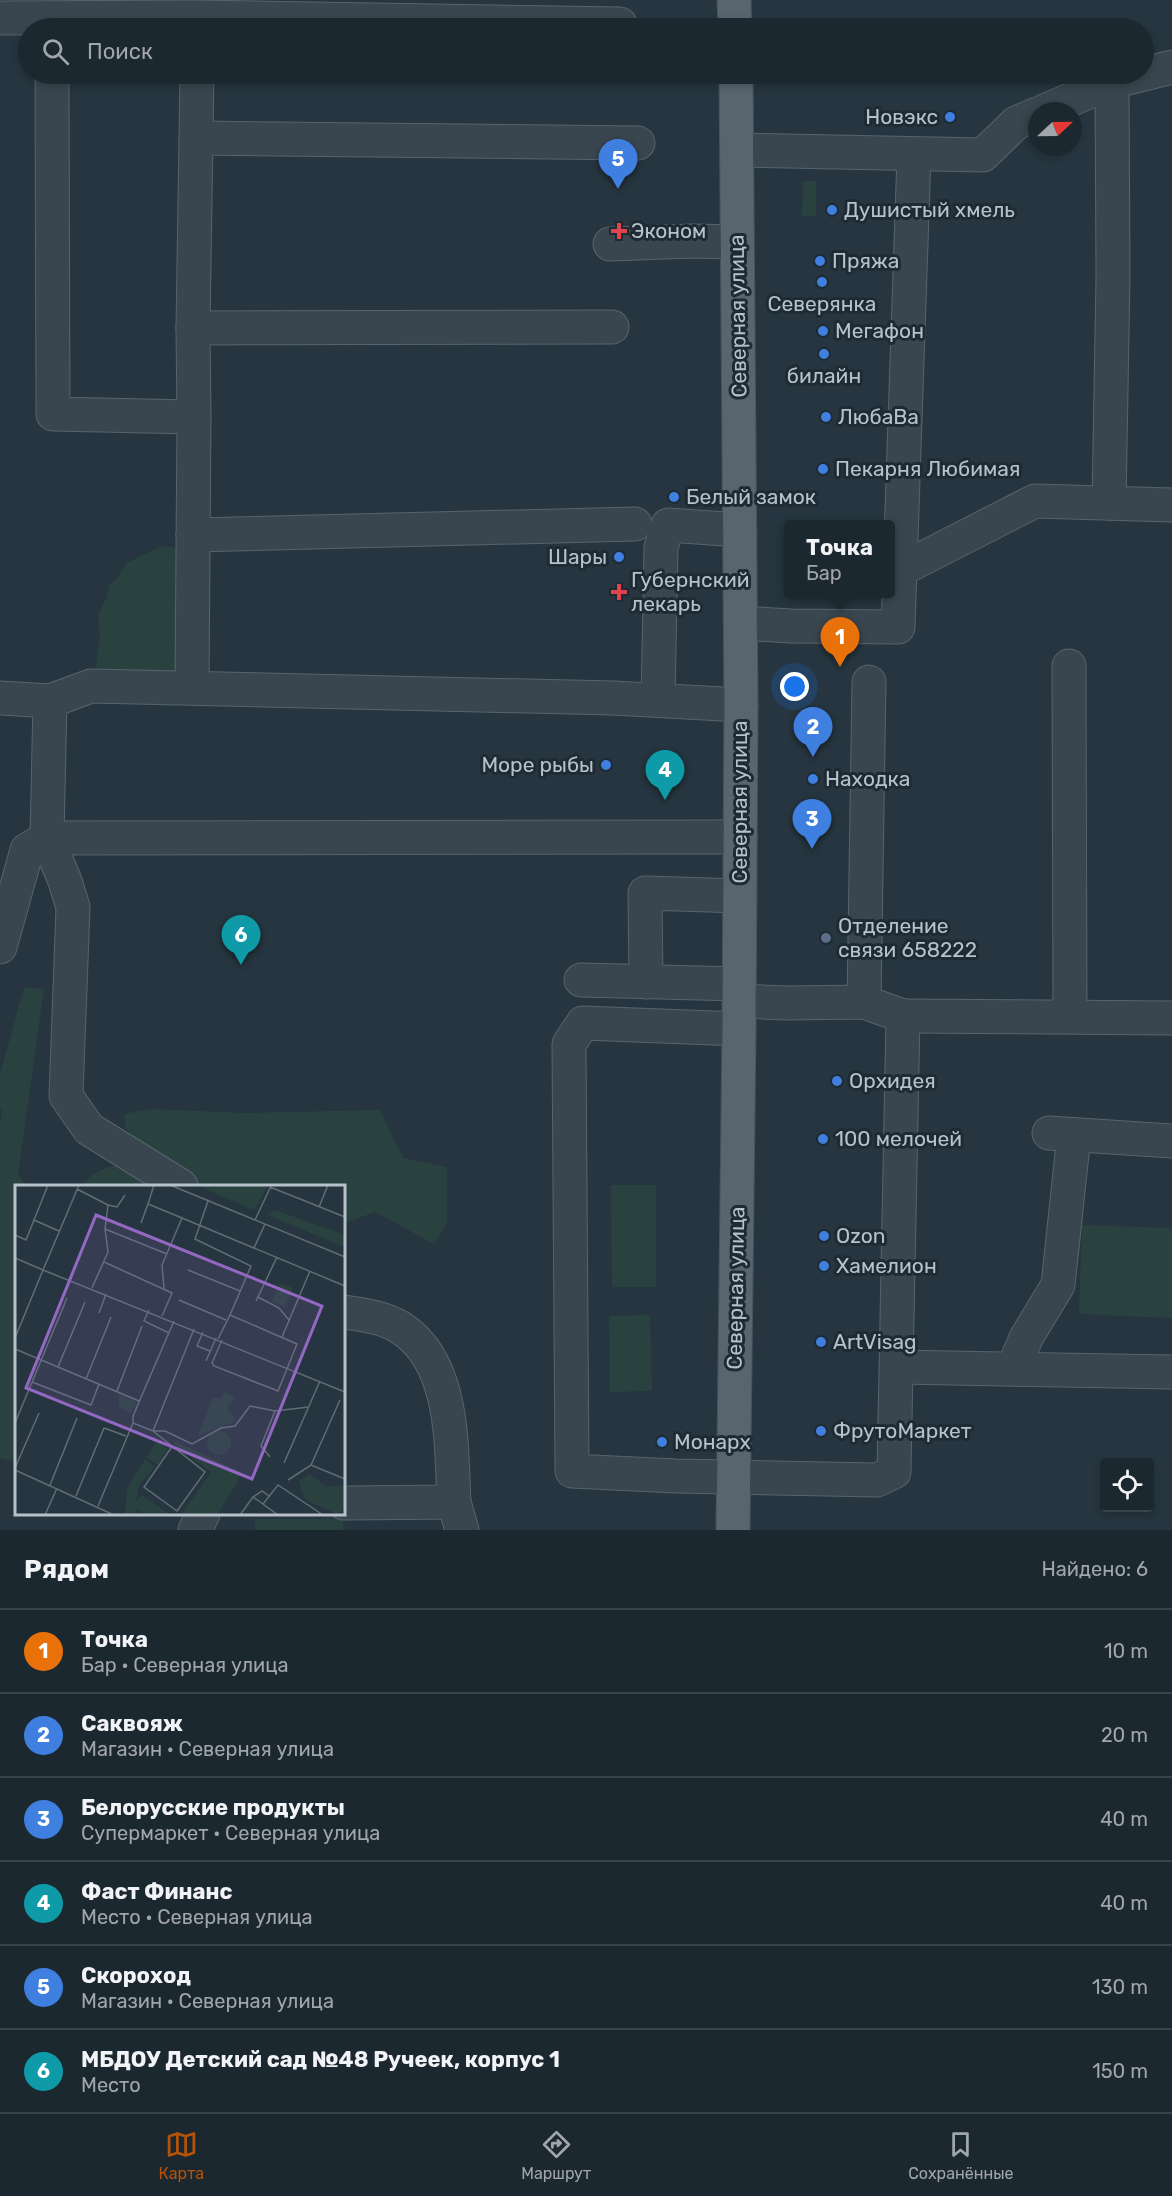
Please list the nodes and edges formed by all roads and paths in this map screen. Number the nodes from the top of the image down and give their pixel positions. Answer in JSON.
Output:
{"nodes":[{"id":1,"x":734,"y":0,"type":"edge"},
{"id":2,"x":197,"y":15,"type":"edge"},
{"id":3,"x":0,"y":18,"type":"edge"},
{"id":4,"x":149,"y":18,"type":"edge"},
{"id":5,"x":338,"y":18,"type":"edge"},
{"id":6,"x":735,"y":18,"type":"edge"},
{"id":7,"x":18,"y":20,"type":"edge"},
{"id":8,"x":1172,"y":67,"type":"edge"},
{"id":9,"x":1154,"y":72,"type":"edge"},
{"id":10,"x":52,"y":84,"type":"edge"},
{"id":11,"x":197,"y":84,"type":"edge"},
{"id":12,"x":736,"y":84,"type":"edge"},
{"id":13,"x":1107,"y":84,"type":"edge"},
{"id":14,"x":1112,"y":84,"type":"edge"},
{"id":15,"x":1065,"y":102,"type":"edge"},
{"id":16,"x":1028,"y":118,"type":"edge"},
{"id":17,"x":196,"y":138,"type":"junction"},
{"id":18,"x":638,"y":143,"type":"dead end"},
{"id":19,"x":738,"y":150,"type":"junction"},
{"id":20,"x":914,"y":155,"type":"junction"},
{"id":21,"x":737,"y":242,"type":"junction"},
{"id":22,"x":610,"y":244,"type":"dead end"},
{"id":23,"x":612,"y":327,"type":"dead end"},
{"id":24,"x":193,"y":328,"type":"junction"},
{"id":25,"x":194,"y":417,"type":"junction"},
{"id":26,"x":1109,"y":503,"type":"junction"},
{"id":27,"x":1172,"y":505,"type":"edge"},
{"id":28,"x":635,"y":524,"type":"dead end"},
{"id":29,"x":740,"y":530,"type":"junction"},
{"id":30,"x":193,"y":535,"type":"junction"},
{"id":31,"x":900,"y":570,"type":"junction"},
{"id":32,"x":741,"y":623,"type":"junction"},
{"id":33,"x":1069,"y":666,"type":"dead end"},
{"id":34,"x":869,"y":682,"type":"dead end"},
{"id":35,"x":192,"y":687,"type":"junction"},
{"id":36,"x":0,"y":698,"type":"edge"},
{"id":37,"x":50,"y":700,"type":"junction"},
{"id":38,"x":658,"y":700,"type":"junction"},
{"id":39,"x":741,"y":705,"type":"junction"},
{"id":40,"x":740,"y":837,"type":"junction"},
{"id":41,"x":47,"y":838,"type":"junction"},
{"id":42,"x":740,"y":896,"type":"junction"},
{"id":43,"x":0,"y":946,"type":"edge"},
{"id":44,"x":580,"y":980,"type":"dead end"},
{"id":45,"x":646,"y":982,"type":"junction"},
{"id":46,"x":864,"y":1002,"type":"junction"},
{"id":47,"x":739,"y":1005,"type":"junction"},
{"id":48,"x":903,"y":1016,"type":"junction"},
{"id":49,"x":1070,"y":1016,"type":"junction"},
{"id":50,"x":1172,"y":1018,"type":"edge"},
{"id":51,"x":1172,"y":1141,"type":"edge"},
{"id":52,"x":180,"y":1185,"type":"edge"},
{"id":53,"x":345,"y":1312,"type":"edge"},
{"id":54,"x":897,"y":1366,"type":"junction"},
{"id":55,"x":1013,"y":1369,"type":"junction"},
{"id":56,"x":1172,"y":1372,"type":"edge"},
{"id":57,"x":734,"y":1477,"type":"junction"},
{"id":58,"x":345,"y":1503,"type":"edge"},
{"id":59,"x":202,"y":1515,"type":"edge"},
{"id":60,"x":458,"y":1516,"type":"edge"},
{"id":61,"x":195,"y":1530,"type":"edge"},
{"id":62,"x":733,"y":1530,"type":"edge"}],
"edges":[{"from":1,"to":6,"type":"main road"},
{"from":2,"to":4,"type":"lane"},
{"from":2,"to":5,"type":"lane"},
{"from":3,"to":7,"type":"lane"},
{"from":8,"to":9,"type":"lane"},
{"from":10,"to":25,"type":"lane"},
{"from":11,"to":17,"type":"lane"},
{"from":12,"to":19,"type":"main road","name":"Северная улица"},
{"from":13,"to":15,"type":"lane"},
{"from":14,"to":26,"type":"lane"},
{"from":16,"to":20,"type":"lane"},
{"from":17,"to":18,"type":"lane"},
{"from":17,"to":24,"type":"lane"},
{"from":19,"to":20,"type":"lane"},
{"from":19,"to":21,"type":"main road","name":"Северная улица"},
{"from":20,"to":31,"type":"lane"},
{"from":21,"to":22,"type":"lane"},
{"from":21,"to":29,"type":"main road","name":"Северная улица"},
{"from":23,"to":24,"type":"lane"},
{"from":24,"to":25,"type":"lane"},
{"from":25,"to":30,"type":"lane"},
{"from":26,"to":27,"type":"lane"},
{"from":26,"to":31,"type":"lane"},
{"from":28,"to":30,"type":"lane"},
{"from":29,"to":32,"type":"main road","name":"Северная улица"},
{"from":29,"to":38,"type":"lane"},
{"from":30,"to":35,"type":"lane"},
{"from":31,"to":32,"type":"lane"},
{"from":32,"to":39,"type":"main road","name":"Северная улица"},
{"from":33,"to":49,"type":"lane"},
{"from":34,"to":46,"type":"lane"},
{"from":35,"to":37,"type":"lane"},
{"from":35,"to":38,"type":"lane"},
{"from":36,"to":37,"type":"lane"},
{"from":37,"to":41,"type":"lane"},
{"from":38,"to":39,"type":"lane"},
{"from":39,"to":40,"type":"main road","name":"Северная улица"},
{"from":40,"to":41,"type":"lane"},
{"from":40,"to":42,"type":"main road","name":"Северная улица"},
{"from":41,"to":43,"type":"lane"},
{"from":41,"to":52,"type":"lane"},
{"from":42,"to":45,"type":"lane"},
{"from":42,"to":47,"type":"main road","name":"Северная улица"},
{"from":44,"to":45,"type":"lane"},
{"from":45,"to":47,"type":"lane"},
{"from":46,"to":47,"type":"lane"},
{"from":46,"to":48,"type":"lane"},
{"from":47,"to":57,"type":"main road","name":"Северная улица"},
{"from":47,"to":57,"type":"lane"},
{"from":48,"to":49,"type":"lane"},
{"from":48,"to":54,"type":"lane"},
{"from":49,"to":50,"type":"lane"},
{"from":51,"to":55,"type":"lane"},
{"from":53,"to":60,"type":"lane"},
{"from":54,"to":55,"type":"lane"},
{"from":54,"to":57,"type":"lane"},
{"from":55,"to":56,"type":"lane"},
{"from":57,"to":62,"type":"main road","name":"Северная улица"},
{"from":58,"to":60,"type":"lane"},
{"from":59,"to":61,"type":"lane"}]}
